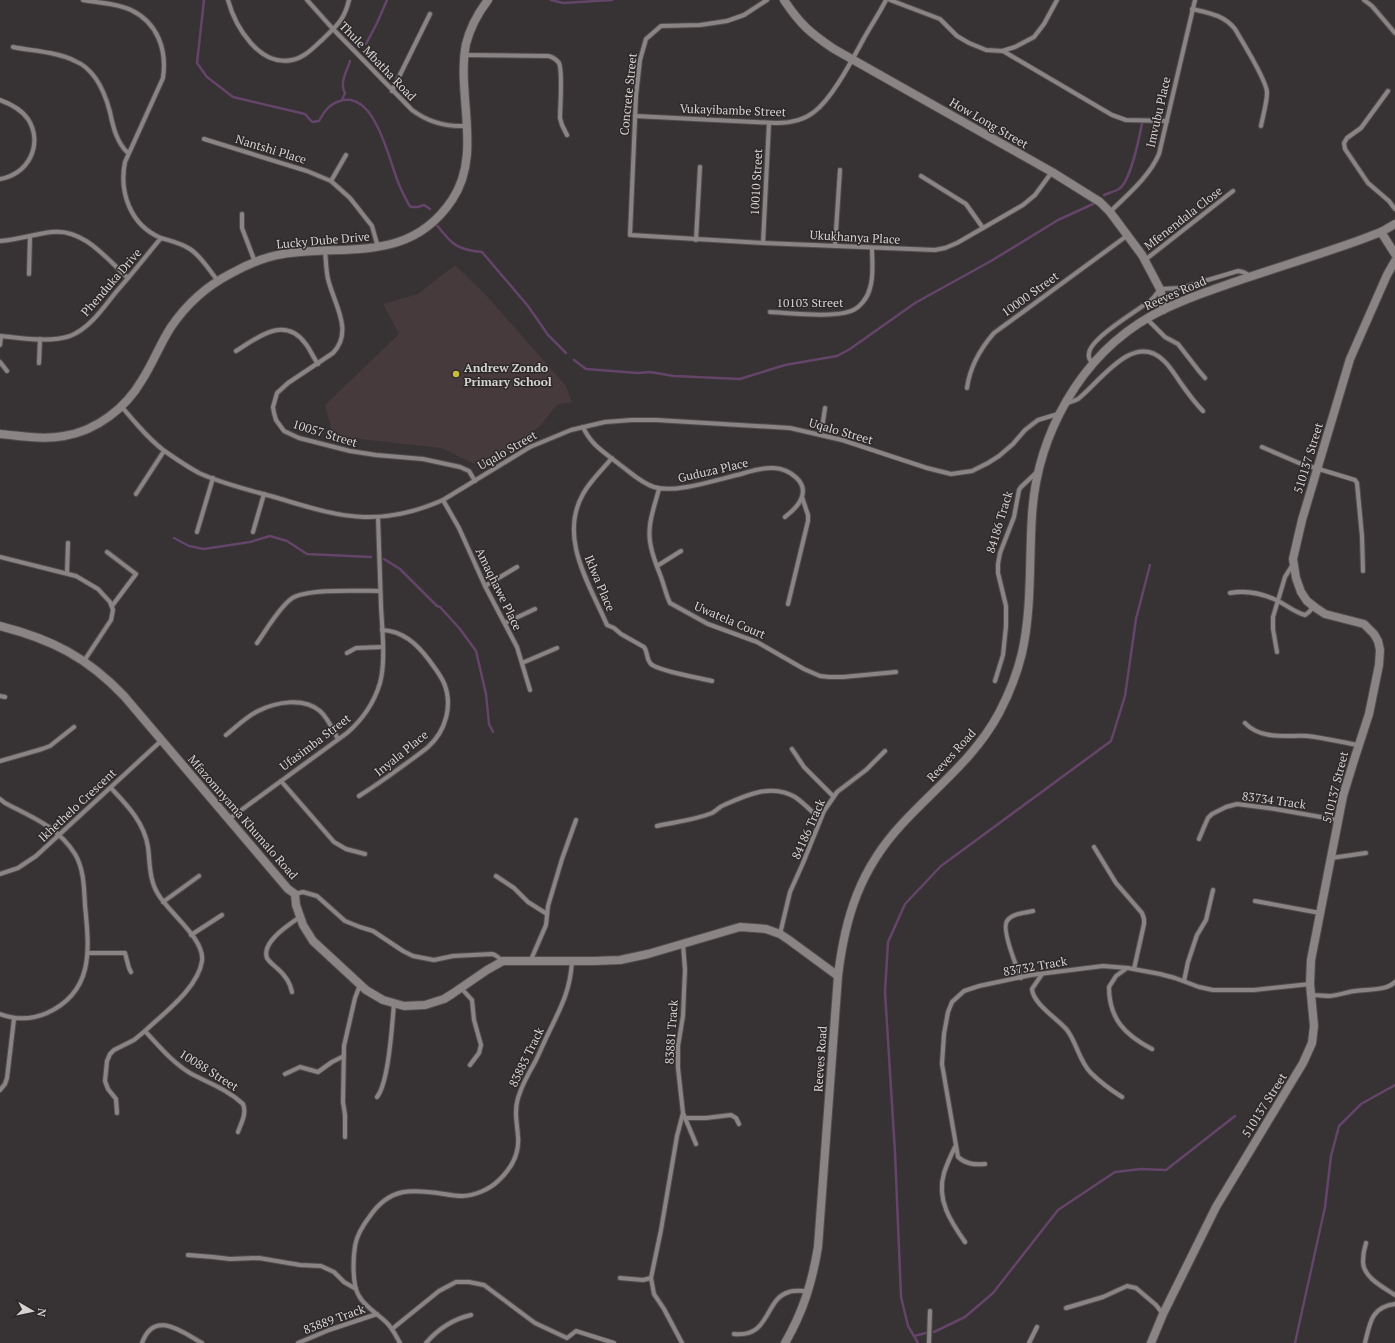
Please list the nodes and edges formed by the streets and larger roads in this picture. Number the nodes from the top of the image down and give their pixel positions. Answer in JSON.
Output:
{"nodes":[{"id":1,"x":83,"y":0,"type":"edge"},
{"id":2,"x":228,"y":0,"type":"edge"},
{"id":3,"x":307,"y":0,"type":"edge"},
{"id":4,"x":349,"y":0,"type":"edge"},
{"id":5,"x":488,"y":0,"type":"edge"},
{"id":6,"x":767,"y":0,"type":"edge"},
{"id":7,"x":784,"y":0,"type":"edge"},
{"id":8,"x":890,"y":0,"type":"edge"},
{"id":9,"x":1056,"y":0,"type":"edge"},
{"id":10,"x":1195,"y":0,"type":"edge"},
{"id":11,"x":884,"y":1,"type":"edge"},
{"id":12,"x":1366,"y":1,"type":"edge"},
{"id":13,"x":1192,"y":9,"type":"junction"},
{"id":14,"x":430,"y":14,"type":"dead end"},
{"id":15,"x":333,"y":29,"type":"junction"},
{"id":16,"x":1395,"y":33,"type":"edge"},
{"id":17,"x":13,"y":47,"type":"dead end"},
{"id":18,"x":1002,"y":51,"type":"junction"},
{"id":19,"x":464,"y":55,"type":"junction"},
{"id":20,"x":853,"y":59,"type":"junction"},
{"id":21,"x":392,"y":91,"type":"junction"},
{"id":22,"x":1388,"y":91,"type":"dead end"},
{"id":23,"x":0,"y":100,"type":"edge"},
{"id":24,"x":635,"y":116,"type":"junction"},
{"id":25,"x":1167,"y":121,"type":"junction"},
{"id":26,"x":769,"y":123,"type":"junction"},
{"id":27,"x":466,"y":126,"type":"junction"},
{"id":28,"x":1260,"y":126,"type":"dead end"},
{"id":29,"x":567,"y":135,"type":"dead end"},
{"id":30,"x":204,"y":139,"type":"dead end"},
{"id":31,"x":128,"y":153,"type":"junction"},
{"id":32,"x":346,"y":156,"type":"dead end"},
{"id":33,"x":700,"y":167,"type":"dead end"},
{"id":34,"x":840,"y":170,"type":"dead end"},
{"id":35,"x":1052,"y":172,"type":"junction"},
{"id":36,"x":921,"y":176,"type":"dead end"},
{"id":37,"x":0,"y":179,"type":"edge"},
{"id":38,"x":331,"y":181,"type":"junction"},
{"id":39,"x":1233,"y":191,"type":"dead end"},
{"id":40,"x":1395,"y":209,"type":"edge"},
{"id":41,"x":1110,"y":212,"type":"junction"},
{"id":42,"x":242,"y":214,"type":"dead end"},
{"id":43,"x":1395,"y":224,"type":"edge"},
{"id":44,"x":983,"y":228,"type":"junction"},
{"id":45,"x":1381,"y":232,"type":"junction"},
{"id":46,"x":630,"y":235,"type":"joint"},
{"id":47,"x":1128,"y":235,"type":"junction"},
{"id":48,"x":30,"y":236,"type":"junction"},
{"id":49,"x":161,"y":238,"type":"junction"},
{"id":50,"x":696,"y":240,"type":"junction"},
{"id":51,"x":0,"y":242,"type":"edge"},
{"id":52,"x":763,"y":243,"type":"junction"},
{"id":53,"x":835,"y":246,"type":"junction"},
{"id":54,"x":378,"y":248,"type":"junction"},
{"id":55,"x":872,"y":248,"type":"junction"},
{"id":56,"x":325,"y":251,"type":"junction"},
{"id":57,"x":1395,"y":254,"type":"edge"},
{"id":58,"x":1145,"y":260,"type":"junction"},
{"id":59,"x":1395,"y":261,"type":"edge"},
{"id":60,"x":254,"y":262,"type":"junction"},
{"id":61,"x":29,"y":274,"type":"dead end"},
{"id":62,"x":1251,"y":277,"type":"junction"},
{"id":63,"x":128,"y":278,"type":"junction"},
{"id":64,"x":218,"y":281,"type":"junction"},
{"id":65,"x":1160,"y":289,"type":"junction"},
{"id":66,"x":1163,"y":310,"type":"junction"},
{"id":67,"x":770,"y":312,"type":"dead end"},
{"id":68,"x":1147,"y":318,"type":"junction"},
{"id":69,"x":0,"y":336,"type":"edge"},
{"id":70,"x":40,"y":339,"type":"junction"},
{"id":71,"x":0,"y":345,"type":"edge"},
{"id":72,"x":236,"y":351,"type":"dead end"},
{"id":73,"x":0,"y":362,"type":"edge"},
{"id":74,"x":39,"y":363,"type":"dead end"},
{"id":75,"x":318,"y":364,"type":"junction"},
{"id":76,"x":1093,"y":364,"type":"junction"},
{"id":77,"x":7,"y":371,"type":"dead end"},
{"id":78,"x":1205,"y":378,"type":"dead end"},
{"id":79,"x":968,"y":388,"type":"dead end"},
{"id":80,"x":1064,"y":404,"type":"junction"},
{"id":81,"x":121,"y":406,"type":"junction"},
{"id":82,"x":825,"y":408,"type":"dead end"},
{"id":83,"x":1203,"y":411,"type":"dead end"},
{"id":84,"x":1058,"y":414,"type":"junction"},
{"id":85,"x":583,"y":427,"type":"junction"},
{"id":86,"x":0,"y":434,"type":"edge"},
{"id":87,"x":821,"y":435,"type":"junction"},
{"id":88,"x":1262,"y":448,"type":"dead end"},
{"id":89,"x":164,"y":451,"type":"junction"},
{"id":90,"x":612,"y":458,"type":"junction"},
{"id":91,"x":1317,"y":469,"type":"junction"},
{"id":92,"x":1038,"y":471,"type":"junction"},
{"id":93,"x":213,"y":478,"type":"junction"},
{"id":94,"x":475,"y":481,"type":"junction"},
{"id":95,"x":659,"y":489,"type":"junction"},
{"id":96,"x":136,"y":494,"type":"dead end"},
{"id":97,"x":264,"y":494,"type":"junction"},
{"id":98,"x":802,"y":497,"type":"junction"},
{"id":99,"x":443,"y":500,"type":"junction"},
{"id":100,"x":378,"y":517,"type":"junction"},
{"id":101,"x":785,"y":517,"type":"dead end"},
{"id":102,"x":198,"y":532,"type":"dead end"},
{"id":103,"x":253,"y":532,"type":"dead end"},
{"id":104,"x":68,"y":543,"type":"dead end"},
{"id":105,"x":681,"y":551,"type":"dead end"},
{"id":106,"x":107,"y":552,"type":"dead end"},
{"id":107,"x":0,"y":557,"type":"edge"},
{"id":108,"x":1293,"y":564,"type":"junction"},
{"id":109,"x":657,"y":566,"type":"junction"},
{"id":110,"x":517,"y":567,"type":"dead end"},
{"id":111,"x":1363,"y":571,"type":"dead end"},
{"id":112,"x":67,"y":573,"type":"junction"},
{"id":113,"x":485,"y":586,"type":"junction"},
{"id":114,"x":380,"y":591,"type":"junction"},
{"id":115,"x":1230,"y":593,"type":"dead end"},
{"id":116,"x":1278,"y":601,"type":"junction"},
{"id":117,"x":788,"y":604,"type":"dead end"},
{"id":118,"x":112,"y":606,"type":"junction"},
{"id":119,"x":1314,"y":607,"type":"junction"},
{"id":120,"x":535,"y":609,"type":"dead end"},
{"id":121,"x":505,"y":622,"type":"junction"},
{"id":122,"x":0,"y":626,"type":"edge"},
{"id":123,"x":382,"y":630,"type":"junction"},
{"id":124,"x":257,"y":643,"type":"dead end"},
{"id":125,"x":382,"y":648,"type":"junction"},
{"id":126,"x":557,"y":648,"type":"dead end"},
{"id":127,"x":1277,"y":652,"type":"dead end"},
{"id":128,"x":347,"y":653,"type":"dead end"},
{"id":129,"x":84,"y":661,"type":"junction"},
{"id":130,"x":522,"y":662,"type":"junction"},
{"id":131,"x":896,"y":672,"type":"dead end"},
{"id":132,"x":712,"y":680,"type":"dead end"},
{"id":133,"x":995,"y":681,"type":"dead end"},
{"id":134,"x":530,"y":690,"type":"dead end"},
{"id":135,"x":1245,"y":724,"type":"dead end"},
{"id":136,"x":74,"y":727,"type":"dead end"},
{"id":137,"x":226,"y":735,"type":"dead end"},
{"id":138,"x":338,"y":739,"type":"junction"},
{"id":139,"x":162,"y":740,"type":"junction"},
{"id":140,"x":1358,"y":745,"type":"junction"},
{"id":141,"x":792,"y":749,"type":"dead end"},
{"id":142,"x":885,"y":751,"type":"dead end"},
{"id":143,"x":0,"y":761,"type":"edge"},
{"id":144,"x":281,"y":781,"type":"junction"},
{"id":145,"x":110,"y":788,"type":"junction"},
{"id":146,"x":359,"y":796,"type":"dead end"},
{"id":147,"x":833,"y":796,"type":"junction"},
{"id":148,"x":0,"y":799,"type":"edge"},
{"id":149,"x":230,"y":819,"type":"junction"},
{"id":150,"x":820,"y":819,"type":"junction"},
{"id":151,"x":576,"y":820,"type":"dead end"},
{"id":152,"x":1339,"y":820,"type":"junction"},
{"id":153,"x":657,"y":826,"type":"dead end"},
{"id":154,"x":60,"y":836,"type":"junction"},
{"id":155,"x":1199,"y":839,"type":"dead end"},
{"id":156,"x":1094,"y":847,"type":"dead end"},
{"id":157,"x":1366,"y":853,"type":"dead end"},
{"id":158,"x":364,"y":854,"type":"dead end"},
{"id":159,"x":1331,"y":858,"type":"junction"},
{"id":160,"x":0,"y":874,"type":"edge"},
{"id":161,"x":200,"y":876,"type":"dead end"},
{"id":162,"x":496,"y":876,"type":"dead end"},
{"id":163,"x":1213,"y":890,"type":"dead end"},
{"id":164,"x":295,"y":894,"type":"junction"},
{"id":165,"x":1255,"y":901,"type":"dead end"},
{"id":166,"x":163,"y":902,"type":"junction"},
{"id":167,"x":1033,"y":911,"type":"dead end"},
{"id":168,"x":1320,"y":913,"type":"junction"},
{"id":169,"x":222,"y":914,"type":"dead end"},
{"id":170,"x":547,"y":914,"type":"junction"},
{"id":171,"x":300,"y":917,"type":"junction"},
{"id":172,"x":780,"y":934,"type":"junction"},
{"id":173,"x":191,"y":935,"type":"junction"},
{"id":174,"x":683,"y":943,"type":"junction"},
{"id":175,"x":88,"y":953,"type":"junction"},
{"id":176,"x":503,"y":961,"type":"junction"},
{"id":177,"x":530,"y":962,"type":"junction"},
{"id":178,"x":572,"y":962,"type":"junction"},
{"id":179,"x":1128,"y":968,"type":"junction"},
{"id":180,"x":1134,"y":969,"type":"junction"},
{"id":181,"x":132,"y":972,"type":"dead end"},
{"id":182,"x":1043,"y":974,"type":"junction"},
{"id":183,"x":838,"y":976,"type":"junction"},
{"id":184,"x":1020,"y":978,"type":"junction"},
{"id":185,"x":1184,"y":981,"type":"junction"},
{"id":186,"x":1395,"y":982,"type":"edge"},
{"id":187,"x":1310,"y":984,"type":"junction"},
{"id":188,"x":360,"y":985,"type":"junction"},
{"id":189,"x":461,"y":988,"type":"junction"},
{"id":190,"x":292,"y":992,"type":"dead end"},
{"id":191,"x":1311,"y":995,"type":"junction"},
{"id":192,"x":394,"y":1004,"type":"junction"},
{"id":193,"x":0,"y":1014,"type":"edge"},
{"id":194,"x":14,"y":1019,"type":"junction"},
{"id":195,"x":145,"y":1031,"type":"junction"},
{"id":196,"x":1152,"y":1049,"type":"dead end"},
{"id":197,"x":344,"y":1056,"type":"junction"},
{"id":198,"x":470,"y":1065,"type":"dead end"},
{"id":199,"x":285,"y":1074,"type":"dead end"},
{"id":200,"x":0,"y":1090,"type":"edge"},
{"id":201,"x":377,"y":1097,"type":"dead end"},
{"id":202,"x":1122,"y":1097,"type":"dead end"},
{"id":203,"x":117,"y":1113,"type":"dead end"},
{"id":204,"x":683,"y":1113,"type":"junction"},
{"id":205,"x":685,"y":1118,"type":"junction"},
{"id":206,"x":740,"y":1124,"type":"dead end"},
{"id":207,"x":238,"y":1132,"type":"dead end"},
{"id":208,"x":345,"y":1137,"type":"dead end"},
{"id":209,"x":696,"y":1144,"type":"dead end"},
{"id":210,"x":955,"y":1146,"type":"junction"},
{"id":211,"x":985,"y":1164,"type":"dead end"},
{"id":212,"x":965,"y":1242,"type":"dead end"},
{"id":213,"x":1366,"y":1242,"type":"dead end"},
{"id":214,"x":188,"y":1255,"type":"dead end"},
{"id":215,"x":620,"y":1278,"type":"dead end"},
{"id":216,"x":651,"y":1278,"type":"junction"},
{"id":217,"x":356,"y":1289,"type":"junction"},
{"id":218,"x":808,"y":1291,"type":"junction"},
{"id":219,"x":1395,"y":1294,"type":"edge"},
{"id":220,"x":1395,"y":1304,"type":"edge"},
{"id":221,"x":1066,"y":1308,"type":"dead end"},
{"id":222,"x":930,"y":1310,"type":"dead end"},
{"id":223,"x":377,"y":1314,"type":"junction"},
{"id":224,"x":1163,"y":1314,"type":"junction"},
{"id":225,"x":471,"y":1315,"type":"dead end"},
{"id":226,"x":1037,"y":1327,"type":"dead end"},
{"id":227,"x":392,"y":1329,"type":"junction"},
{"id":228,"x":734,"y":1334,"type":"dead end"},
{"id":229,"x":396,"y":1341,"type":"edge"},
{"id":230,"x":142,"y":1343,"type":"edge"},
{"id":231,"x":202,"y":1343,"type":"edge"},
{"id":232,"x":298,"y":1343,"type":"edge"},
{"id":233,"x":400,"y":1343,"type":"edge"},
{"id":234,"x":426,"y":1343,"type":"edge"},
{"id":235,"x":614,"y":1343,"type":"edge"},
{"id":236,"x":682,"y":1343,"type":"edge"},
{"id":237,"x":785,"y":1343,"type":"edge"},
{"id":238,"x":929,"y":1343,"type":"edge"},
{"id":239,"x":1029,"y":1343,"type":"edge"},
{"id":240,"x":1151,"y":1343,"type":"edge"},
{"id":241,"x":1365,"y":1343,"type":"edge"}],
"edges":[{"from":1,"to":31,"type":"street"},
{"from":2,"to":15,"type":"street"},
{"from":3,"to":15,"type":"street","name":"Thule Mbatha Road"},
{"from":4,"to":15,"type":"street"},
{"from":5,"to":19,"type":"street","name":"Lucky Dube Drive"},
{"from":6,"to":24,"type":"street","name":"Concrete Street"},
{"from":7,"to":20,"type":"street","name":"How Long Street"},
{"from":8,"to":18,"type":"street"},
{"from":9,"to":18,"type":"street"},
{"from":10,"to":13,"type":"street","name":"Imvubu Place"},
{"from":11,"to":20,"type":"street","name":"Vukayibambe Street"},
{"from":12,"to":16,"type":"street"},
{"from":13,"to":25,"type":"street","name":"Imvubu Place"},
{"from":13,"to":28,"type":"street"},
{"from":14,"to":21,"type":"street"},
{"from":15,"to":21,"type":"street","name":"Thule Mbatha Road"},
{"from":17,"to":31,"type":"street"},
{"from":18,"to":25,"type":"street"},
{"from":19,"to":27,"type":"street","name":"Lucky Dube Drive"},
{"from":19,"to":29,"type":"street"},
{"from":20,"to":26,"type":"street","name":"Vukayibambe Street"},
{"from":20,"to":35,"type":"street","name":"How Long Street"},
{"from":21,"to":27,"type":"street","name":"Thule Mbatha Road"},
{"from":22,"to":40,"type":"street"},
{"from":23,"to":37,"type":"street"},
{"from":24,"to":26,"type":"street","name":"Vukayibambe Street"},
{"from":24,"to":46,"type":"street","name":"Concrete Street"},
{"from":25,"to":41,"type":"street","name":"Imvubu Place"},
{"from":26,"to":52,"type":"street","name":"10010 Street"},
{"from":27,"to":54,"type":"street","name":"Lucky Dube Drive"},
{"from":30,"to":38,"type":"street","name":"Nantshi Place"},
{"from":31,"to":49,"type":"street"},
{"from":32,"to":38,"type":"street"},
{"from":33,"to":50,"type":"street"},
{"from":34,"to":53,"type":"street"},
{"from":35,"to":41,"type":"street","name":"How Long Street"},
{"from":35,"to":44,"type":"street","name":"Ukukhanya Place"},
{"from":36,"to":44,"type":"street"},
{"from":38,"to":54,"type":"street","name":"Nantshi Place"},
{"from":39,"to":58,"type":"street","name":"Mfenendala Close"},
{"from":41,"to":47,"type":"street","name":"How Long Street"},
{"from":42,"to":60,"type":"street"},
{"from":43,"to":45,"type":"street","name":"Reeves Road"},
{"from":44,"to":55,"type":"street","name":"Ukukhanya Place"},
{"from":45,"to":57,"type":"street"},
{"from":45,"to":62,"type":"street","name":"Reeves Road"},
{"from":46,"to":50,"type":"street","name":"Ukukhanya Place"},
{"from":47,"to":58,"type":"street","name":"How Long Street"},
{"from":47,"to":79,"type":"street","name":"10000 Street"},
{"from":48,"to":51,"type":"street"},
{"from":48,"to":61,"type":"street"},
{"from":48,"to":63,"type":"street"},
{"from":49,"to":63,"type":"street","name":"Phenduka Drive"},
{"from":49,"to":64,"type":"street"},
{"from":50,"to":52,"type":"street","name":"Ukukhanya Place"},
{"from":52,"to":53,"type":"street","name":"Ukukhanya Place"},
{"from":53,"to":55,"type":"street","name":"Ukukhanya Place"},
{"from":54,"to":56,"type":"street","name":"Lucky Dube Drive"},
{"from":55,"to":67,"type":"street","name":"10103 Street"},
{"from":56,"to":60,"type":"street","name":"Lucky Dube Drive"},
{"from":56,"to":75,"type":"street","name":"10057 Street"},
{"from":58,"to":65,"type":"street","name":"How Long Street"},
{"from":59,"to":91,"type":"street","name":"510137 Street"},
{"from":60,"to":64,"type":"street","name":"Lucky Dube Drive"},
{"from":62,"to":65,"type":"street"},
{"from":62,"to":66,"type":"street","name":"Reeves Road"},
{"from":63,"to":70,"type":"street","name":"Phenduka Drive"},
{"from":64,"to":81,"type":"street","name":"Lucky Dube Drive"},
{"from":65,"to":66,"type":"street","name":"How Long Street"},
{"from":65,"to":76,"type":"street"},
{"from":66,"to":68,"type":"street","name":"Reeves Road"},
{"from":68,"to":76,"type":"street","name":"Reeves Road"},
{"from":68,"to":78,"type":"street"},
{"from":69,"to":70,"type":"street","name":"Phenduka Drive"},
{"from":69,"to":71,"type":"street"},
{"from":70,"to":74,"type":"street"},
{"from":72,"to":75,"type":"street"},
{"from":73,"to":77,"type":"street"},
{"from":75,"to":94,"type":"street","name":"10057 Street"},
{"from":76,"to":80,"type":"street","name":"Reeves Road"},
{"from":80,"to":83,"type":"street"},
{"from":80,"to":84,"type":"street","name":"Reeves Road"},
{"from":81,"to":86,"type":"street","name":"Lucky Dube Drive"},
{"from":81,"to":89,"type":"street","name":"Uqalo Street"},
{"from":82,"to":87,"type":"street"},
{"from":84,"to":87,"type":"street","name":"Uqalo Street"},
{"from":84,"to":92,"type":"street","name":"Reeves Road"},
{"from":85,"to":87,"type":"street","name":"Uqalo Street"},
{"from":85,"to":90,"type":"street","name":"Guduza Place"},
{"from":85,"to":94,"type":"street","name":"Uqalo Street"},
{"from":88,"to":91,"type":"street"},
{"from":89,"to":93,"type":"street","name":"Uqalo Street"},
{"from":89,"to":96,"type":"street"},
{"from":90,"to":95,"type":"street","name":"Guduza Place"},
{"from":90,"to":132,"type":"street","name":"Iklwa Place"},
{"from":91,"to":108,"type":"street","name":"510137 Street"},
{"from":91,"to":111,"type":"street"},
{"from":92,"to":133,"type":"street","name":"84186 Track"},
{"from":92,"to":183,"type":"street","name":"Reeves Road"},
{"from":93,"to":97,"type":"street","name":"Uqalo Street"},
{"from":93,"to":102,"type":"street"},
{"from":94,"to":99,"type":"street","name":"Uqalo Street"},
{"from":95,"to":98,"type":"street","name":"Guduza Place"},
{"from":95,"to":109,"type":"street","name":"Uwatela Court"},
{"from":97,"to":100,"type":"street","name":"Uqalo Street"},
{"from":97,"to":103,"type":"street"},
{"from":98,"to":101,"type":"street"},
{"from":98,"to":117,"type":"street"},
{"from":99,"to":100,"type":"street","name":"Uqalo Street"},
{"from":99,"to":113,"type":"street","name":"Amaqhawe Place"},
{"from":100,"to":114,"type":"street","name":"Ufasimba Street"},
{"from":104,"to":112,"type":"street"},
{"from":105,"to":109,"type":"street"},
{"from":106,"to":118,"type":"street"},
{"from":107,"to":112,"type":"street"},
{"from":108,"to":116,"type":"street"},
{"from":108,"to":119,"type":"street","name":"510137 Street"},
{"from":109,"to":131,"type":"street","name":"Uwatela Court"},
{"from":110,"to":113,"type":"street"},
{"from":112,"to":118,"type":"street"},
{"from":113,"to":121,"type":"street","name":"Amaqhawe Place"},
{"from":114,"to":123,"type":"street","name":"Ufasimba Street"},
{"from":114,"to":124,"type":"street"},
{"from":115,"to":116,"type":"street"},
{"from":116,"to":119,"type":"street"},
{"from":116,"to":127,"type":"street"},
{"from":118,"to":129,"type":"street"},
{"from":119,"to":140,"type":"street","name":"510137 Street"},
{"from":120,"to":121,"type":"street"},
{"from":121,"to":130,"type":"street","name":"Amaqhawe Place"},
{"from":122,"to":129,"type":"street","name":"Mfazomnyama Khumalo Road"},
{"from":123,"to":125,"type":"street","name":"Ufasimba Street"},
{"from":123,"to":146,"type":"street","name":"Inyala Place"},
{"from":125,"to":128,"type":"street"},
{"from":125,"to":138,"type":"street","name":"Ufasimba Street"},
{"from":126,"to":130,"type":"street"},
{"from":129,"to":139,"type":"street","name":"Mfazomnyama Khumalo Road"},
{"from":130,"to":134,"type":"street","name":"Amaqhawe Place"},
{"from":135,"to":140,"type":"street"},
{"from":136,"to":143,"type":"street"},
{"from":137,"to":138,"type":"street"},
{"from":138,"to":144,"type":"street","name":"Ufasimba Street"},
{"from":139,"to":145,"type":"street","name":"Ikhethelo Crescent"},
{"from":139,"to":149,"type":"street","name":"Mfazomnyama Khumalo Road"},
{"from":140,"to":152,"type":"street","name":"510137 Street"},
{"from":141,"to":147,"type":"street"},
{"from":142,"to":147,"type":"street","name":"84186 Track"},
{"from":144,"to":149,"type":"street","name":"Ufasimba Street"},
{"from":144,"to":158,"type":"street"},
{"from":145,"to":154,"type":"street","name":"Ikhethelo Crescent"},
{"from":145,"to":166,"type":"street"},
{"from":147,"to":150,"type":"street","name":"84186 Track"},
{"from":148,"to":154,"type":"street"},
{"from":149,"to":164,"type":"street","name":"Mfazomnyama Khumalo Road"},
{"from":150,"to":153,"type":"street"},
{"from":150,"to":172,"type":"street","name":"84186 Track"},
{"from":151,"to":170,"type":"street"},
{"from":152,"to":155,"type":"street","name":"83734 Track"},
{"from":152,"to":159,"type":"street","name":"510137 Street"},
{"from":154,"to":160,"type":"street","name":"Ikhethelo Crescent"},
{"from":154,"to":175,"type":"street"},
{"from":156,"to":180,"type":"street"},
{"from":157,"to":159,"type":"street"},
{"from":159,"to":168,"type":"street","name":"510137 Street"},
{"from":161,"to":166,"type":"street"},
{"from":162,"to":170,"type":"street"},
{"from":163,"to":185,"type":"street"},
{"from":164,"to":171,"type":"street","name":"Mfazomnyama Khumalo Road"},
{"from":164,"to":176,"type":"street"},
{"from":165,"to":168,"type":"street"},
{"from":166,"to":173,"type":"street"},
{"from":167,"to":184,"type":"street"},
{"from":168,"to":187,"type":"street","name":"510137 Street"},
{"from":169,"to":173,"type":"street"},
{"from":170,"to":177,"type":"street"},
{"from":171,"to":188,"type":"street","name":"Mfazomnyama Khumalo Road"},
{"from":171,"to":190,"type":"street"},
{"from":172,"to":174,"type":"street"},
{"from":172,"to":183,"type":"street"},
{"from":173,"to":195,"type":"street"},
{"from":174,"to":178,"type":"street"},
{"from":174,"to":204,"type":"street","name":"83881 Track"},
{"from":175,"to":181,"type":"street"},
{"from":175,"to":194,"type":"street"},
{"from":176,"to":177,"type":"street"},
{"from":176,"to":189,"type":"street","name":"Mfazomnyama Khumalo Road"},
{"from":177,"to":178,"type":"street"},
{"from":178,"to":217,"type":"street","name":"83883 Track"},
{"from":179,"to":180,"type":"street","name":"83732 Track"},
{"from":179,"to":182,"type":"street","name":"83732 Track"},
{"from":179,"to":196,"type":"street"},
{"from":180,"to":185,"type":"street","name":"83732 Track"},
{"from":182,"to":184,"type":"street","name":"83732 Track"},
{"from":182,"to":202,"type":"street"},
{"from":183,"to":218,"type":"street","name":"Reeves Road"},
{"from":184,"to":210,"type":"street","name":"83732 Track"},
{"from":185,"to":187,"type":"street","name":"83732 Track"},
{"from":186,"to":191,"type":"street"},
{"from":187,"to":191,"type":"street","name":"510137 Street"},
{"from":188,"to":192,"type":"street","name":"Mfazomnyama Khumalo Road"},
{"from":188,"to":197,"type":"street"},
{"from":189,"to":192,"type":"street","name":"Mfazomnyama Khumalo Road"},
{"from":189,"to":198,"type":"street"},
{"from":191,"to":224,"type":"street","name":"510137 Street"},
{"from":192,"to":201,"type":"street"},
{"from":193,"to":194,"type":"street"},
{"from":194,"to":200,"type":"street"},
{"from":195,"to":203,"type":"street"},
{"from":195,"to":207,"type":"street","name":"10088 Street"},
{"from":197,"to":199,"type":"street"},
{"from":197,"to":208,"type":"street"},
{"from":204,"to":205,"type":"street","name":"83881 Track"},
{"from":204,"to":216,"type":"street"},
{"from":205,"to":206,"type":"street"},
{"from":205,"to":209,"type":"street","name":"83881 Track"},
{"from":210,"to":211,"type":"street","name":"83732 Track"},
{"from":210,"to":212,"type":"street"},
{"from":213,"to":219,"type":"street"},
{"from":214,"to":217,"type":"street"},
{"from":215,"to":216,"type":"street"},
{"from":216,"to":236,"type":"street"},
{"from":217,"to":223,"type":"street","name":"83883 Track"},
{"from":218,"to":228,"type":"street"},
{"from":218,"to":237,"type":"street","name":"Reeves Road"},
{"from":220,"to":241,"type":"street"},
{"from":221,"to":224,"type":"street"},
{"from":222,"to":238,"type":"street"},
{"from":223,"to":227,"type":"street","name":"83883 Track"},
{"from":223,"to":232,"type":"street","name":"83889 Track"},
{"from":224,"to":240,"type":"street","name":"510137 Street"},
{"from":225,"to":234,"type":"street"},
{"from":226,"to":239,"type":"street"},
{"from":227,"to":229,"type":"street","name":"83883 Track"},
{"from":227,"to":235,"type":"street"},
{"from":229,"to":233,"type":"street","name":"83883 Track"},
{"from":230,"to":231,"type":"street"}]}
